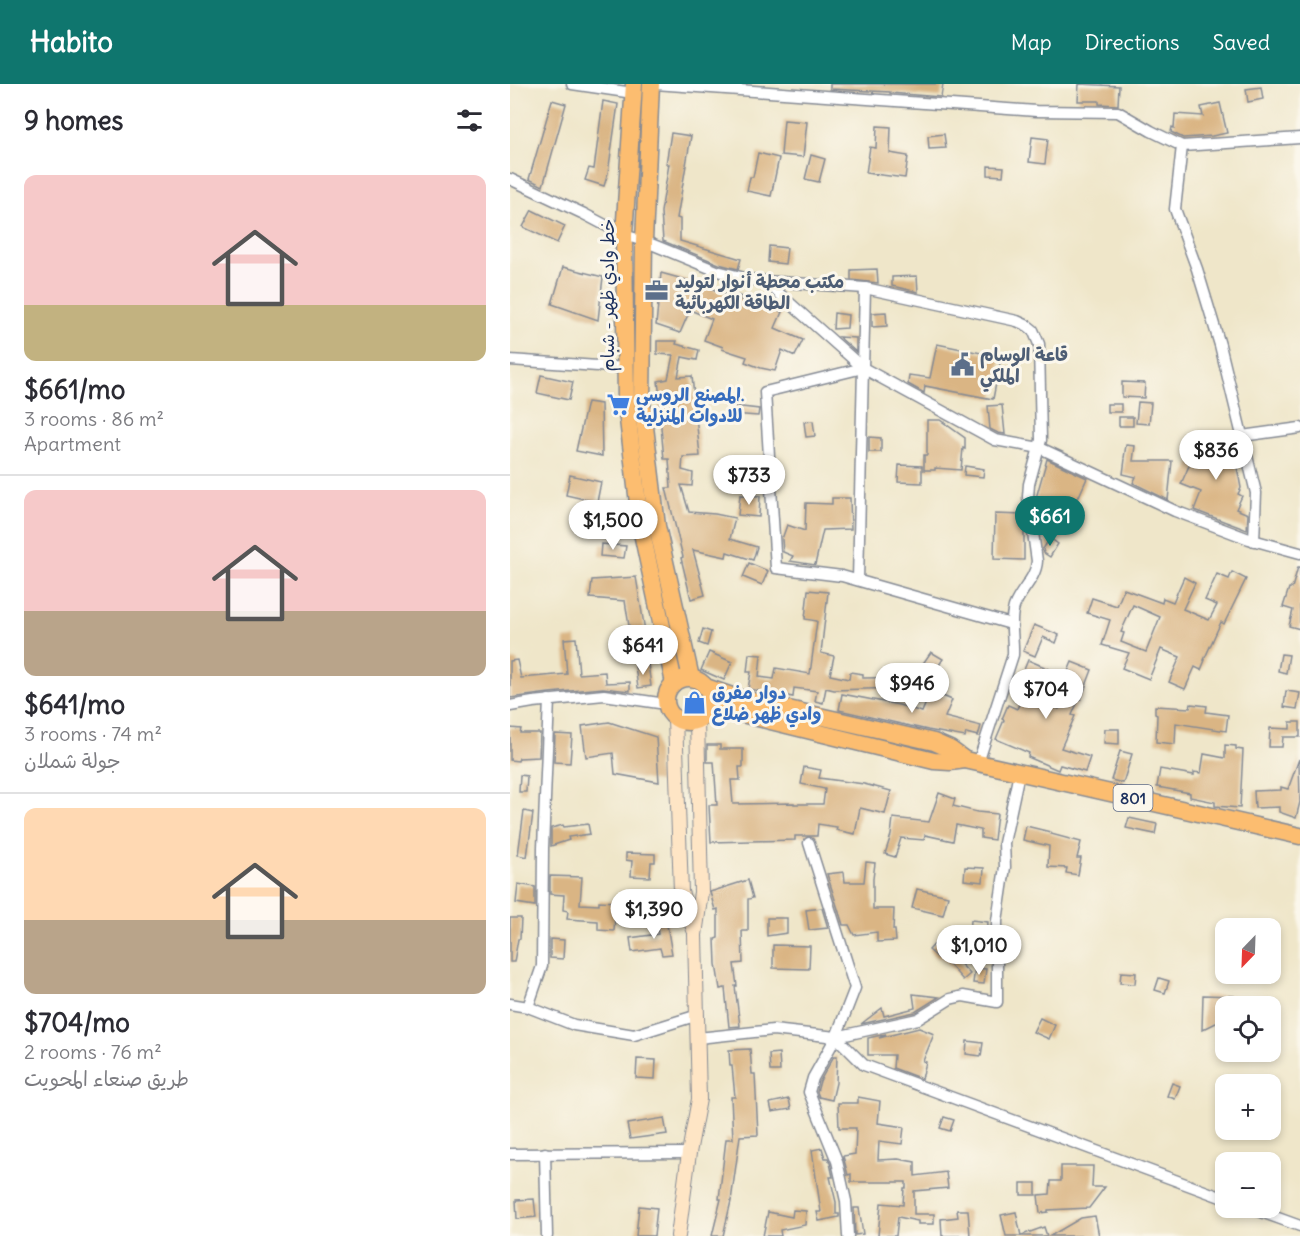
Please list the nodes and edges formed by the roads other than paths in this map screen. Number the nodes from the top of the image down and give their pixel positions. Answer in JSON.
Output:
{"nodes":[{"id":1,"x":572,"y":84,"type":"edge"},
{"id":2,"x":653,"y":84,"type":"edge"},
{"id":3,"x":633,"y":89,"type":"edge"},
{"id":4,"x":1300,"y":138,"type":"edge"},
{"id":5,"x":1182,"y":146,"type":"junction"},
{"id":6,"x":510,"y":179,"type":"edge"},
{"id":7,"x":624,"y":235,"type":"junction"},
{"id":8,"x":644,"y":241,"type":"junction"},
{"id":9,"x":765,"y":281,"type":"junction"},
{"id":10,"x":865,"y":288,"type":"junction"},
{"id":11,"x":510,"y":360,"type":"edge"},
{"id":12,"x":627,"y":368,"type":"junction"},
{"id":13,"x":863,"y":368,"type":"junction"},
{"id":14,"x":1300,"y":428,"type":"edge"},
{"id":15,"x":1242,"y":436,"type":"junction"},
{"id":16,"x":1040,"y":448,"type":"junction"},
{"id":17,"x":1254,"y":541,"type":"junction"},
{"id":18,"x":1300,"y":553,"type":"edge"},
{"id":19,"x":858,"y":580,"type":"junction"},
{"id":20,"x":1011,"y":624,"type":"junction"},
{"id":21,"x":674,"y":682,"type":"junction"},
{"id":22,"x":698,"y":682,"type":"junction"},
{"id":23,"x":549,"y":700,"type":"junction"},
{"id":24,"x":510,"y":706,"type":"edge"},
{"id":25,"x":671,"y":711,"type":"junction"},
{"id":26,"x":702,"y":715,"type":"junction"},
{"id":27,"x":972,"y":762,"type":"junction"},
{"id":28,"x":1019,"y":773,"type":"junction"},
{"id":29,"x":1300,"y":836,"type":"edge"},
{"id":30,"x":808,"y":843,"type":"dead end"},
{"id":31,"x":695,"y":935,"type":"junction"},
{"id":32,"x":510,"y":1004,"type":"edge"},
{"id":33,"x":528,"y":1006,"type":"junction"},
{"id":34,"x":698,"y":1015,"type":"junction"},
{"id":35,"x":836,"y":1037,"type":"junction"},
{"id":36,"x":698,"y":1038,"type":"junction"},
{"id":37,"x":689,"y":1153,"type":"junction"},
{"id":38,"x":510,"y":1154,"type":"edge"},
{"id":39,"x":545,"y":1154,"type":"junction"},
{"id":40,"x":1215,"y":1195,"type":"edge"},
{"id":41,"x":1278,"y":1218,"type":"edge"},
{"id":42,"x":1300,"y":1226,"type":"edge"},
{"id":43,"x":547,"y":1236,"type":"edge"},
{"id":44,"x":678,"y":1236,"type":"edge"},
{"id":45,"x":848,"y":1236,"type":"edge"}],
"edges":[{"from":1,"to":3,"type":"street"},
{"from":2,"to":5,"type":"street"},
{"from":2,"to":8,"type":"main road","name":"خط وادي ظهر - شبام"},
{"from":3,"to":7,"type":"main road","name":"خط وادي ظهر - شبام"},
{"from":4,"to":5,"type":"street"},
{"from":5,"to":15,"type":"street"},
{"from":6,"to":7,"type":"street"},
{"from":7,"to":8,"type":"street"},
{"from":7,"to":12,"type":"main road","name":"خط وادي ظهر - شبام"},
{"from":8,"to":9,"type":"street"},
{"from":8,"to":22,"type":"main road","name":"خط وادي ظهر - شبام"},
{"from":9,"to":10,"type":"street"},
{"from":9,"to":13,"type":"street"},
{"from":10,"to":13,"type":"street"},
{"from":10,"to":16,"type":"street"},
{"from":11,"to":12,"type":"street"},
{"from":12,"to":21,"type":"main road","name":"خط وادي ظهر - شبام"},
{"from":13,"to":16,"type":"street"},
{"from":13,"to":19,"type":"street"},
{"from":13,"to":19,"type":"street"},
{"from":14,"to":15,"type":"street"},
{"from":15,"to":17,"type":"street"},
{"from":16,"to":17,"type":"street"},
{"from":16,"to":20,"type":"street"},
{"from":17,"to":18,"type":"street"},
{"from":19,"to":20,"type":"street"},
{"from":20,"to":27,"type":"street"},
{"from":21,"to":22,"type":"main road"},
{"from":21,"to":25,"type":"main road"},
{"from":22,"to":26,"type":"main road"},
{"from":22,"to":27,"type":"main road","number":"801"},
{"from":23,"to":24,"type":"street"},
{"from":23,"to":25,"type":"street"},
{"from":23,"to":33,"type":"street"},
{"from":25,"to":26,"type":"main road"},
{"from":25,"to":31,"type":"street"},
{"from":26,"to":27,"type":"main road","number":"801"},
{"from":26,"to":31,"type":"street"},
{"from":27,"to":28,"type":"main road","number":"801"},
{"from":28,"to":29,"type":"main road","number":"801"},
{"from":28,"to":35,"type":"street"},
{"from":30,"to":35,"type":"street"},
{"from":31,"to":34,"type":"street"},
{"from":32,"to":33,"type":"street"},
{"from":33,"to":34,"type":"street"},
{"from":34,"to":36,"type":"street"},
{"from":35,"to":36,"type":"street"},
{"from":35,"to":40,"type":"street"},
{"from":35,"to":45,"type":"street"},
{"from":36,"to":37,"type":"street"},
{"from":37,"to":39,"type":"street"},
{"from":37,"to":44,"type":"street"},
{"from":38,"to":39,"type":"street"},
{"from":39,"to":43,"type":"street"},
{"from":41,"to":42,"type":"street"}]}
